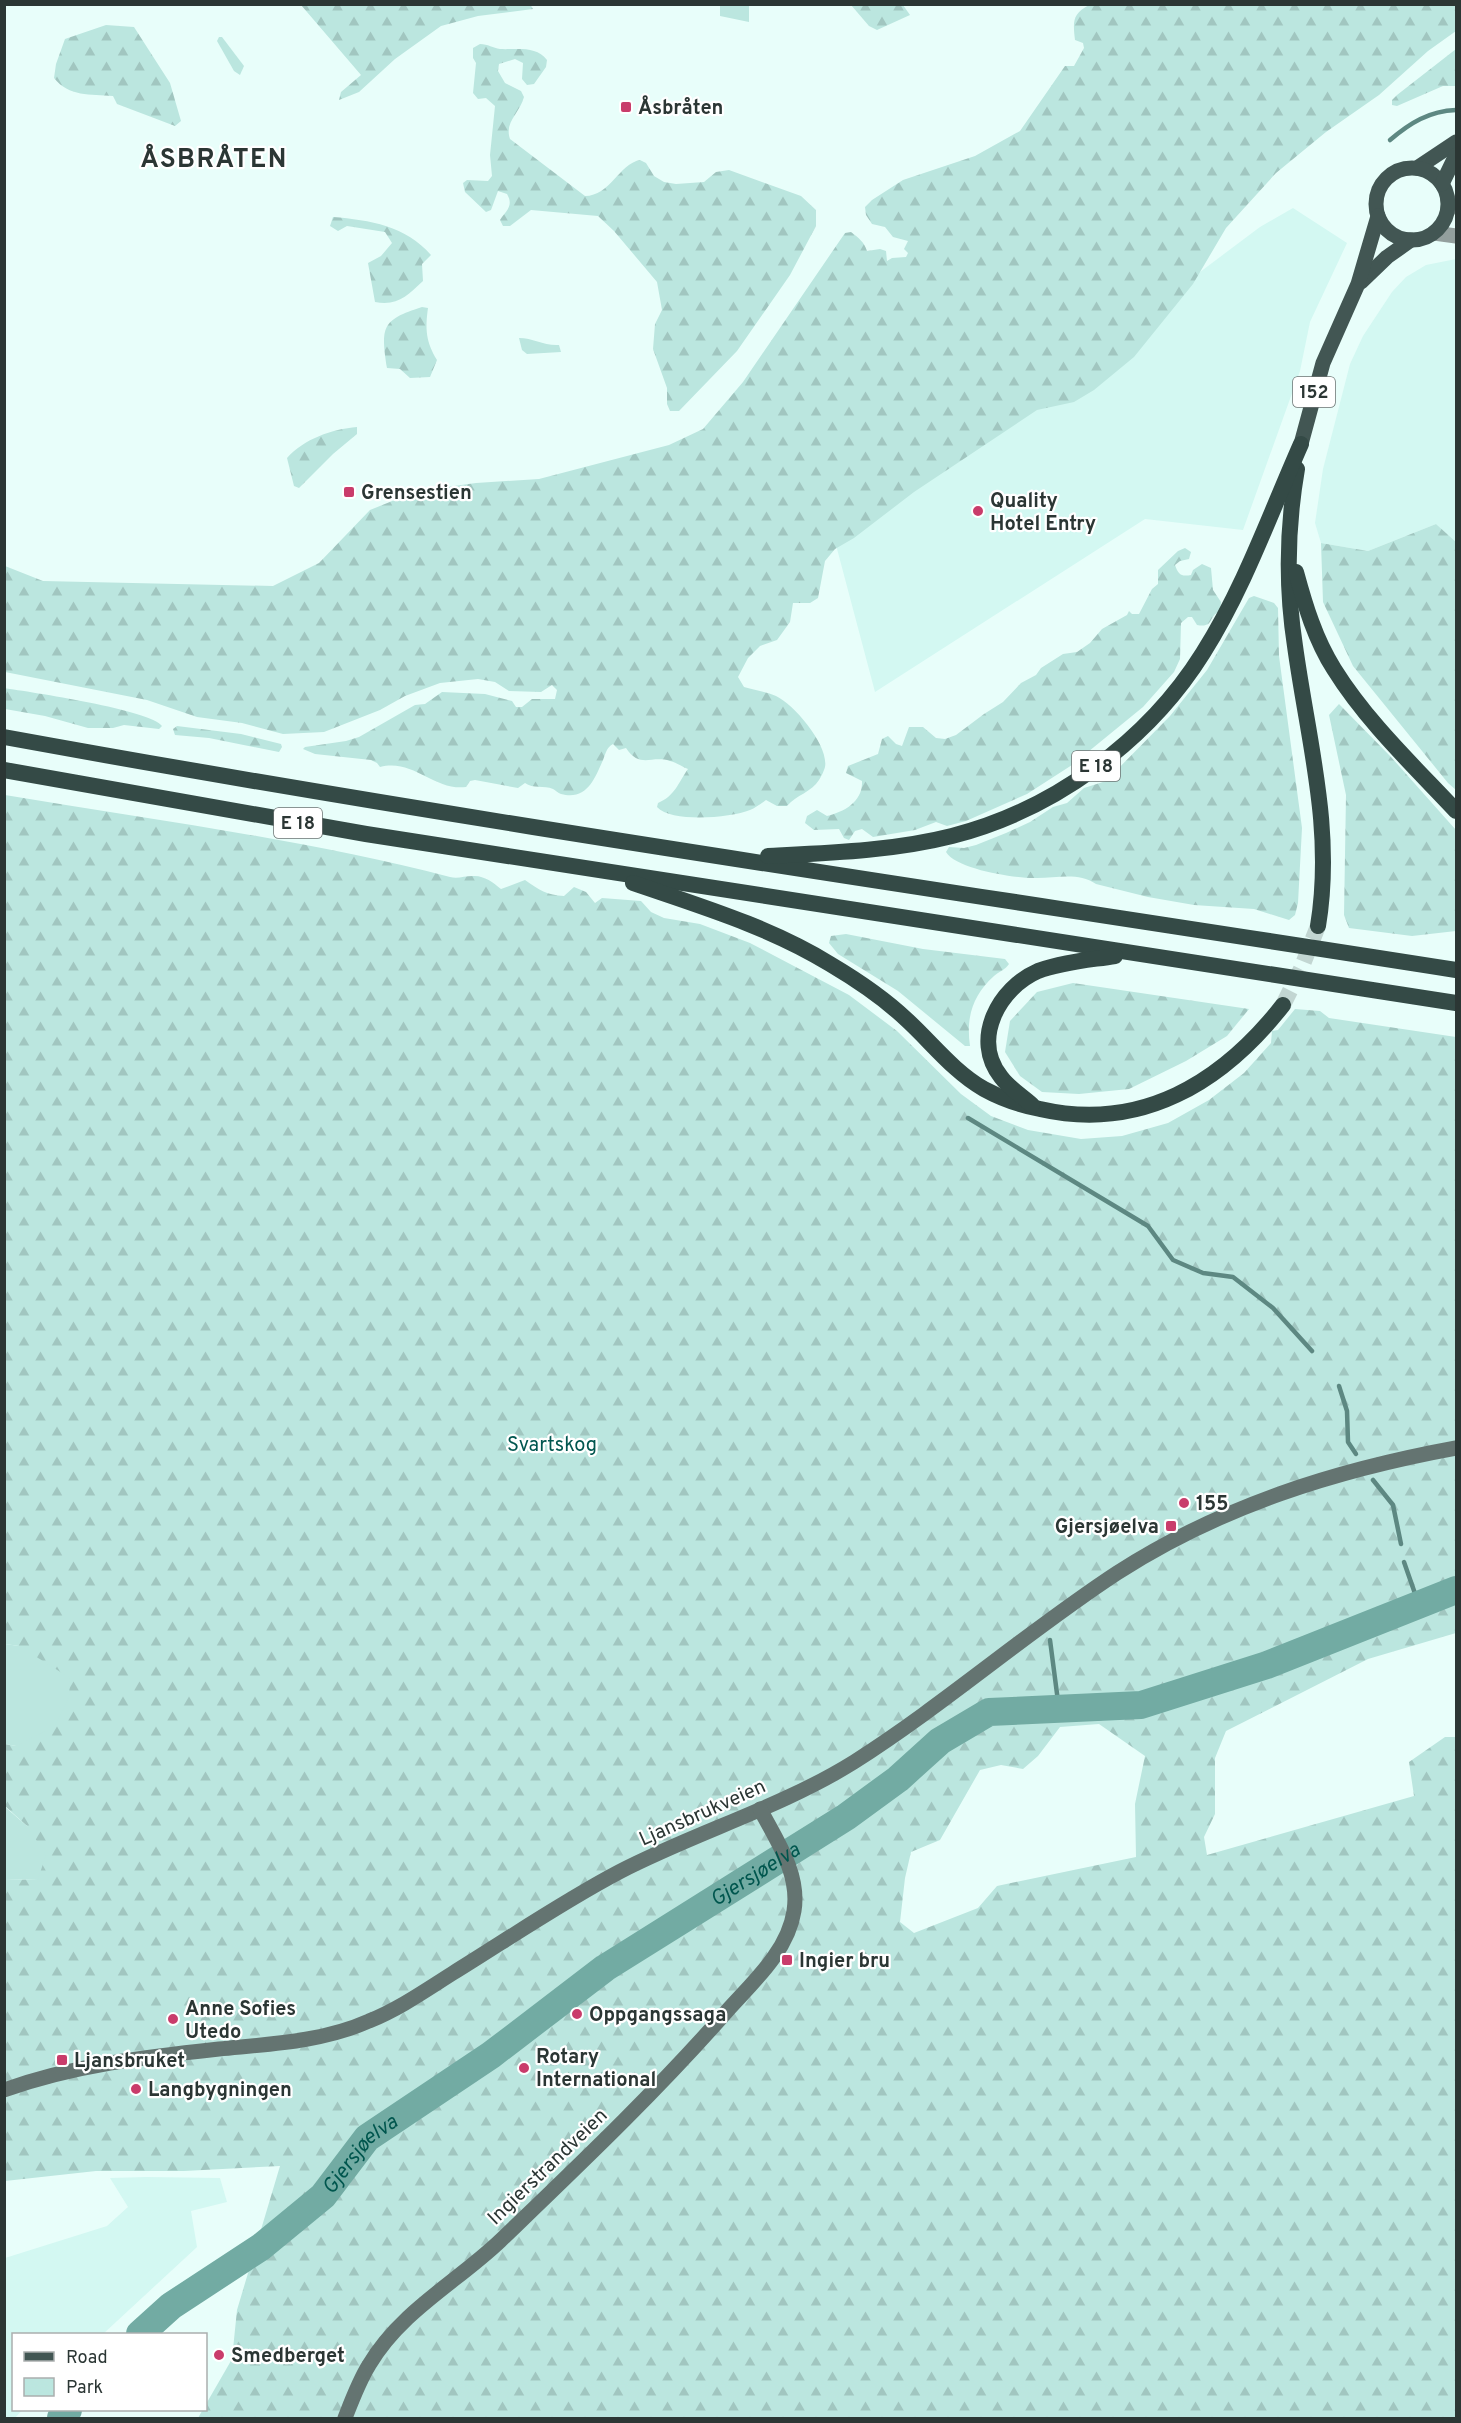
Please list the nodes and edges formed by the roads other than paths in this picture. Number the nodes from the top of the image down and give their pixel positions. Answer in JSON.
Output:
{"nodes":[{"id":1,"x":1456,"y":142,"type":"edge"},
{"id":2,"x":1456,"y":155,"type":"edge"},
{"id":3,"x":1417,"y":168,"type":"junction"},
{"id":4,"x":1442,"y":184,"type":"junction"},
{"id":5,"x":1452,"y":203,"type":"edge"},
{"id":6,"x":1378,"y":216,"type":"junction"},
{"id":7,"x":1434,"y":233,"type":"junction"},
{"id":8,"x":1456,"y":236,"type":"edge"},
{"id":9,"x":1411,"y":240,"type":"junction"},
{"id":10,"x":1358,"y":284,"type":"junction"},
{"id":11,"x":1301,"y":444,"type":"junction"},
{"id":12,"x":1289,"y":550,"type":"junction"},
{"id":13,"x":4,"y":737,"type":"edge"},
{"id":14,"x":4,"y":770,"type":"edge"},
{"id":15,"x":1456,"y":811,"type":"edge"},
{"id":16,"x":727,"y":858,"type":"junction"},
{"id":17,"x":593,"y":869,"type":"junction"},
{"id":18,"x":1318,"y":926,"type":"tunnel mouth"},
{"id":19,"x":1134,"y":954,"type":"junction"},
{"id":20,"x":1456,"y":970,"type":"edge"},
{"id":21,"x":1456,"y":1003,"type":"edge"},
{"id":22,"x":1283,"y":1005,"type":"tunnel mouth"},
{"id":23,"x":1035,"y":1108,"type":"junction"},
{"id":24,"x":1456,"y":1448,"type":"edge"},
{"id":25,"x":760,"y":1809,"type":"junction"},
{"id":26,"x":4,"y":2090,"type":"edge"},
{"id":27,"x":345,"y":2418,"type":"edge"}],
"edges":[{"from":1,"to":3,"type":"main road","number":"152"},
{"from":2,"to":4,"type":"main road"},
{"from":3,"to":4,"type":"main road"},
{"from":3,"to":6,"type":"main road","number":"152"},
{"from":4,"to":5,"type":"main road"},
{"from":5,"to":7,"type":"main road"},
{"from":6,"to":9,"type":"main road"},
{"from":6,"to":10,"type":"main road","number":"152"},
{"from":7,"to":8,"type":"street"},
{"from":7,"to":9,"type":"main road","number":"152"},
{"from":9,"to":10,"type":"main road","number":"152"},
{"from":10,"to":11,"type":"main road","number":"152"},
{"from":11,"to":12,"type":"highway"},
{"from":11,"to":16,"type":"highway","number":"E 18"},
{"from":12,"to":15,"type":"highway"},
{"from":12,"to":18,"type":"highway"},
{"from":13,"to":16,"type":"highway","number":"E 18"},
{"from":14,"to":17,"type":"highway","number":"E 18"},
{"from":16,"to":20,"type":"highway","number":"E 18"},
{"from":17,"to":19,"type":"highway","number":"E 18"},
{"from":17,"to":23,"type":"highway","number":"E 18"},
{"from":19,"to":21,"type":"highway","number":"E 18"},
{"from":19,"to":23,"type":"highway","number":"E 18"},
{"from":22,"to":23,"type":"highway","number":"E 18"},
{"from":24,"to":25,"type":"main road","name":"Ljansbrukveien"},
{"from":25,"to":26,"type":"main road","name":"Ljansbrukveien"},
{"from":25,"to":27,"type":"main road","name":"Ingierstrandveien"}]}
